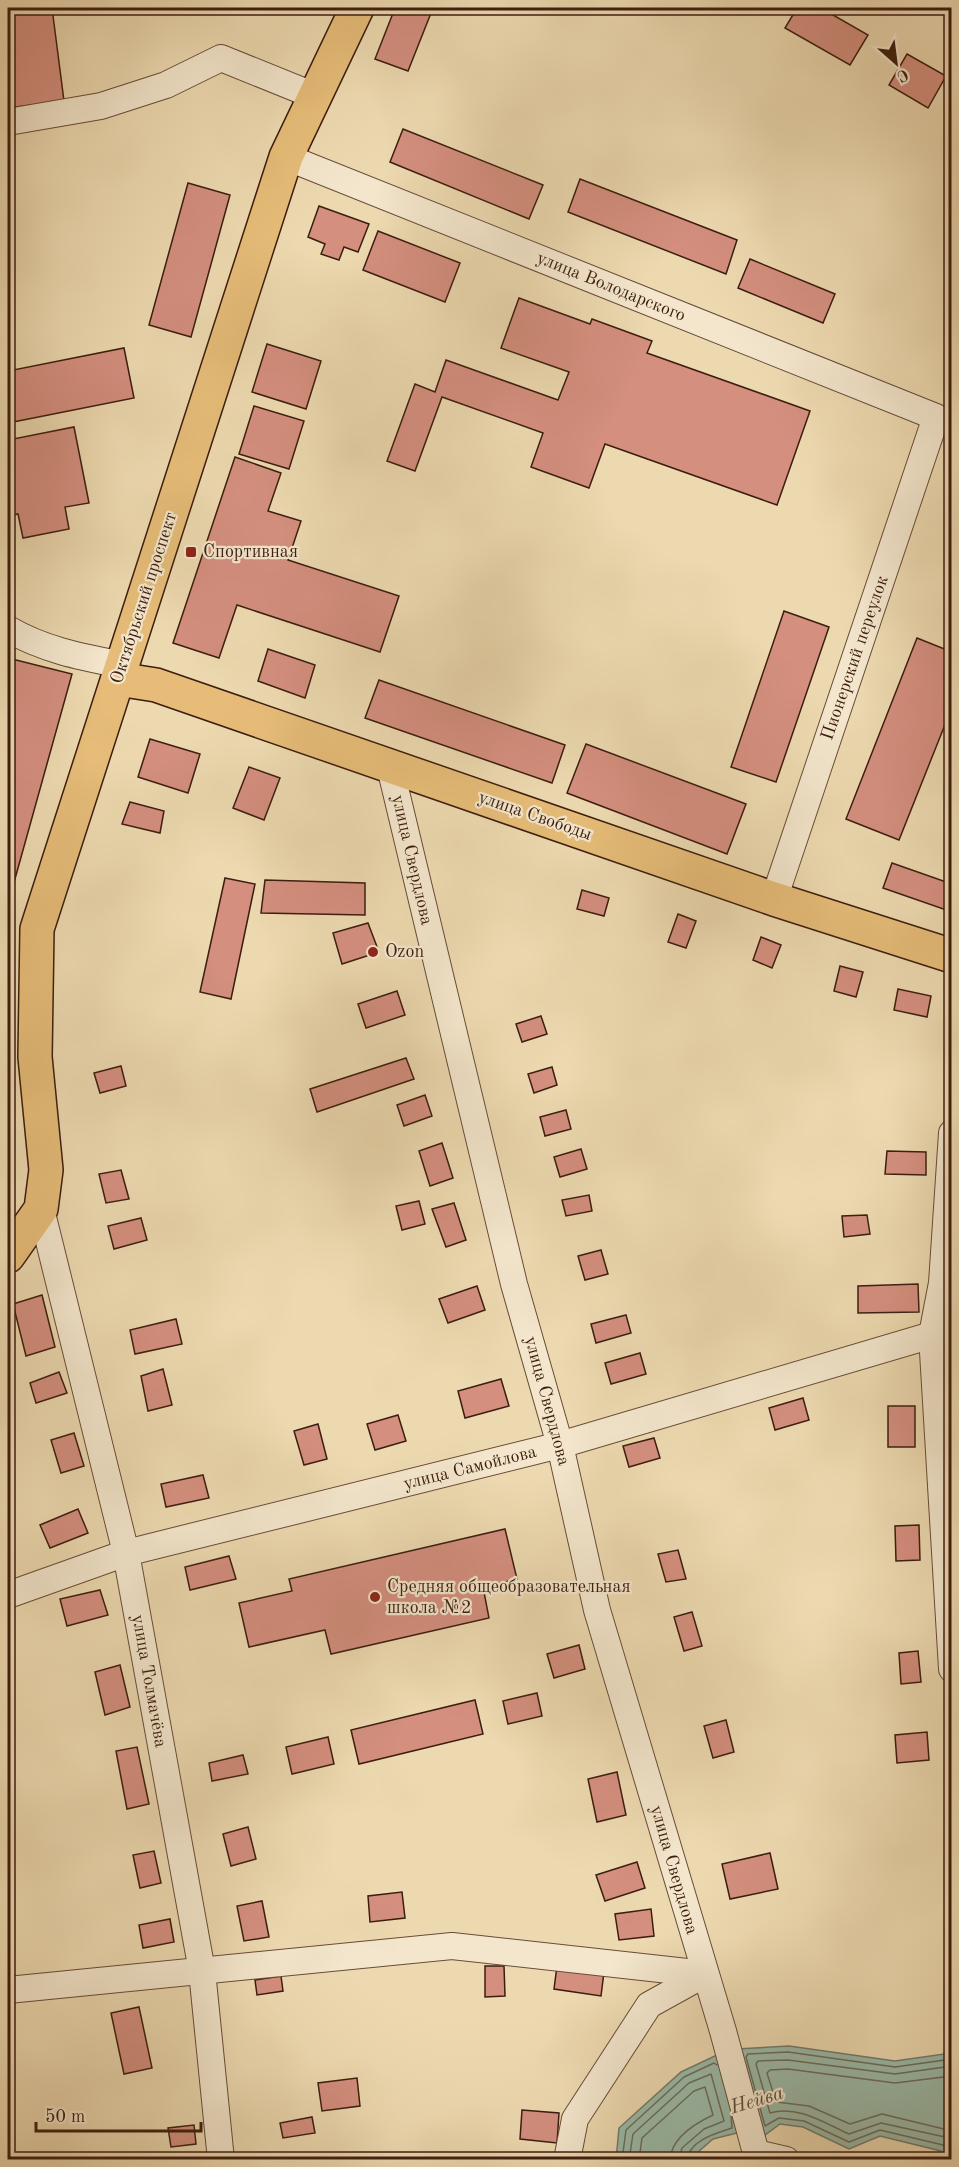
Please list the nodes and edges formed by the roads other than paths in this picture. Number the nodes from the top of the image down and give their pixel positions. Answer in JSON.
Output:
{"nodes":[{"id":1,"x":357,"y":8,"type":"edge"},
{"id":2,"x":315,"y":96,"type":"junction"},
{"id":3,"x":8,"y":122,"type":"edge"},
{"id":4,"x":286,"y":157,"type":"junction"},
{"id":5,"x":936,"y":417,"type":"joint"},
{"id":6,"x":8,"y":629,"type":"edge"},
{"id":7,"x":121,"y":672,"type":"junction"},
{"id":8,"x":390,"y":766,"type":"junction"},
{"id":9,"x":774,"y":898,"type":"junction"},
{"id":10,"x":951,"y":956,"type":"edge"},
{"id":11,"x":951,"y":1133,"type":"edge"},
{"id":12,"x":41,"y":1209,"type":"junction"},
{"id":13,"x":8,"y":1256,"type":"edge"},
{"id":14,"x":932,"y":1335,"type":"junction"},
{"id":15,"x":560,"y":1445,"type":"junction"},
{"id":16,"x":126,"y":1553,"type":"junction"},
{"id":17,"x":8,"y":1595,"type":"edge"},
{"id":18,"x":951,"y":1669,"type":"edge"},
{"id":19,"x":202,"y":1971,"type":"junction"},
{"id":20,"x":705,"y":1974,"type":"junction"},
{"id":21,"x":8,"y":1990,"type":"edge"},
{"id":22,"x":753,"y":2156,"type":"edge"},
{"id":23,"x":221,"y":2160,"type":"edge"},
{"id":24,"x":567,"y":2160,"type":"edge"},
{"id":25,"x":786,"y":2160,"type":"edge"}],
"edges":[{"from":1,"to":2,"type":"main road","name":"Октябрьский проспект"},
{"from":2,"to":3,"type":"street"},
{"from":2,"to":4,"type":"main road","name":"Октябрьский проспект"},
{"from":4,"to":5,"type":"street","name":"улица Володарского"},
{"from":4,"to":7,"type":"main road","name":"Октябрьский проспект"},
{"from":5,"to":9,"type":"street","name":"Пионерский переулок"},
{"from":6,"to":7,"type":"street"},
{"from":7,"to":8,"type":"main road","name":"улица Свободы"},
{"from":7,"to":12,"type":"main road","name":"Октябрьский проспект"},
{"from":8,"to":9,"type":"main road","name":"улица Свободы"},
{"from":8,"to":15,"type":"street","name":"улица Свердлова"},
{"from":9,"to":10,"type":"main road","name":"улица Свободы"},
{"from":11,"to":14,"type":"street"},
{"from":12,"to":13,"type":"main road"},
{"from":12,"to":16,"type":"street","name":"улица Толмачёва"},
{"from":14,"to":15,"type":"street","name":"улица Самойлова"},
{"from":14,"to":18,"type":"street"},
{"from":15,"to":16,"type":"street","name":"улица Самойлова"},
{"from":15,"to":20,"type":"street","name":"улица Свердлова"},
{"from":16,"to":17,"type":"street","name":"улица Самойлова"},
{"from":16,"to":19,"type":"street","name":"улица Толмачёва"},
{"from":19,"to":20,"type":"street"},
{"from":19,"to":21,"type":"street"},
{"from":19,"to":23,"type":"street","name":"улица Толмачёва"},
{"from":20,"to":22,"type":"street","name":"улица Свердлова"},
{"from":20,"to":24,"type":"street"},
{"from":22,"to":25,"type":"street"}]}
